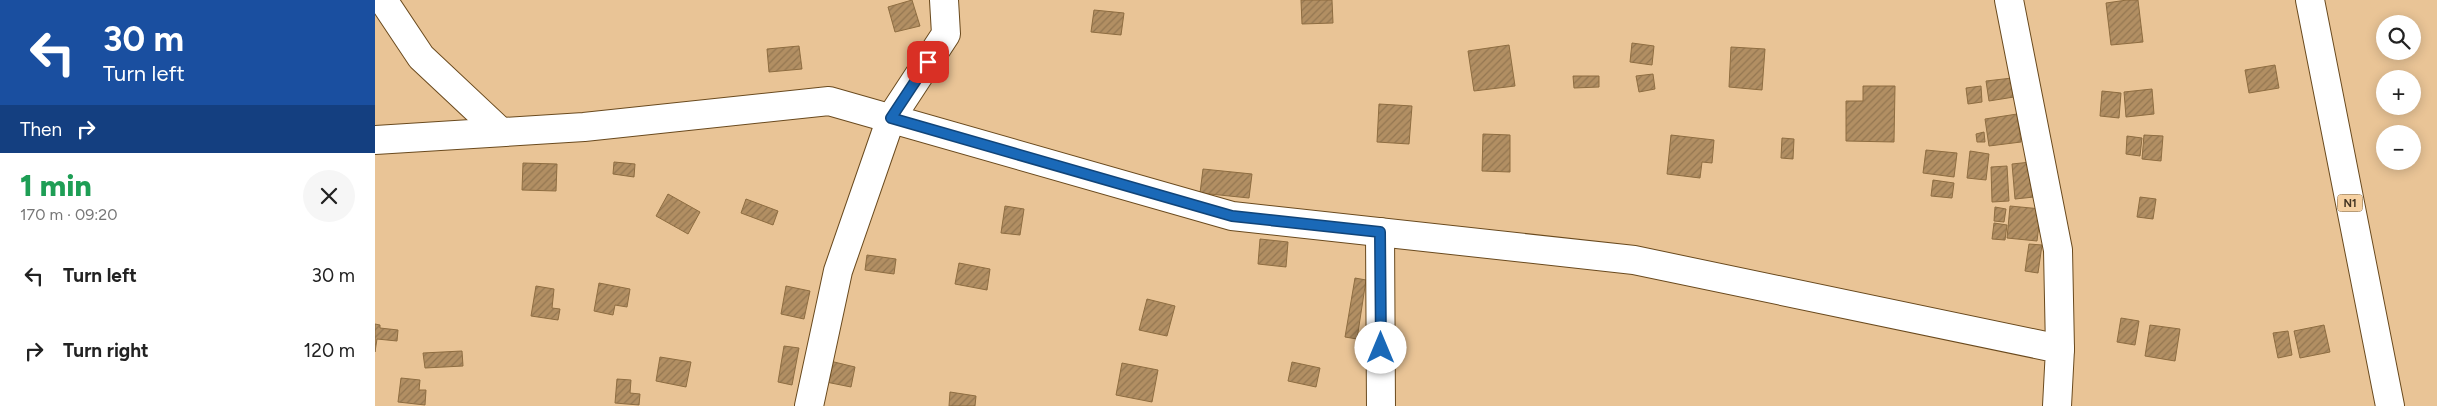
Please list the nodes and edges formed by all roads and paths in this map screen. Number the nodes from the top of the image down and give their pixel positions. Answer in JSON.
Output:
{"nodes":[{"id":1,"x":383,"y":0,"type":"edge"},
{"id":2,"x":944,"y":0,"type":"edge"},
{"id":3,"x":2009,"y":0,"type":"edge"},
{"id":4,"x":2310,"y":0,"type":"edge"},
{"id":5,"x":891,"y":118,"type":"junction"},
{"id":6,"x":501,"y":132,"type":"junction"},
{"id":7,"x":375,"y":140,"type":"edge"},
{"id":8,"x":1380,"y":232,"type":"junction"},
{"id":9,"x":2060,"y":348,"type":"junction"},
{"id":10,"x":809,"y":406,"type":"edge"},
{"id":11,"x":1381,"y":406,"type":"edge"},
{"id":12,"x":2057,"y":406,"type":"edge"},
{"id":13,"x":2391,"y":406,"type":"edge"}],
"edges":[{"from":1,"to":6,"type":"street"},
{"from":2,"to":5,"type":"street"},
{"from":3,"to":9,"type":"street"},
{"from":4,"to":13,"type":"street","number":"N1"},
{"from":5,"to":6,"type":"street"},
{"from":5,"to":8,"type":"street"},
{"from":5,"to":10,"type":"street"},
{"from":6,"to":7,"type":"street"},
{"from":8,"to":9,"type":"street"},
{"from":8,"to":11,"type":"street"},
{"from":9,"to":12,"type":"street"}]}
